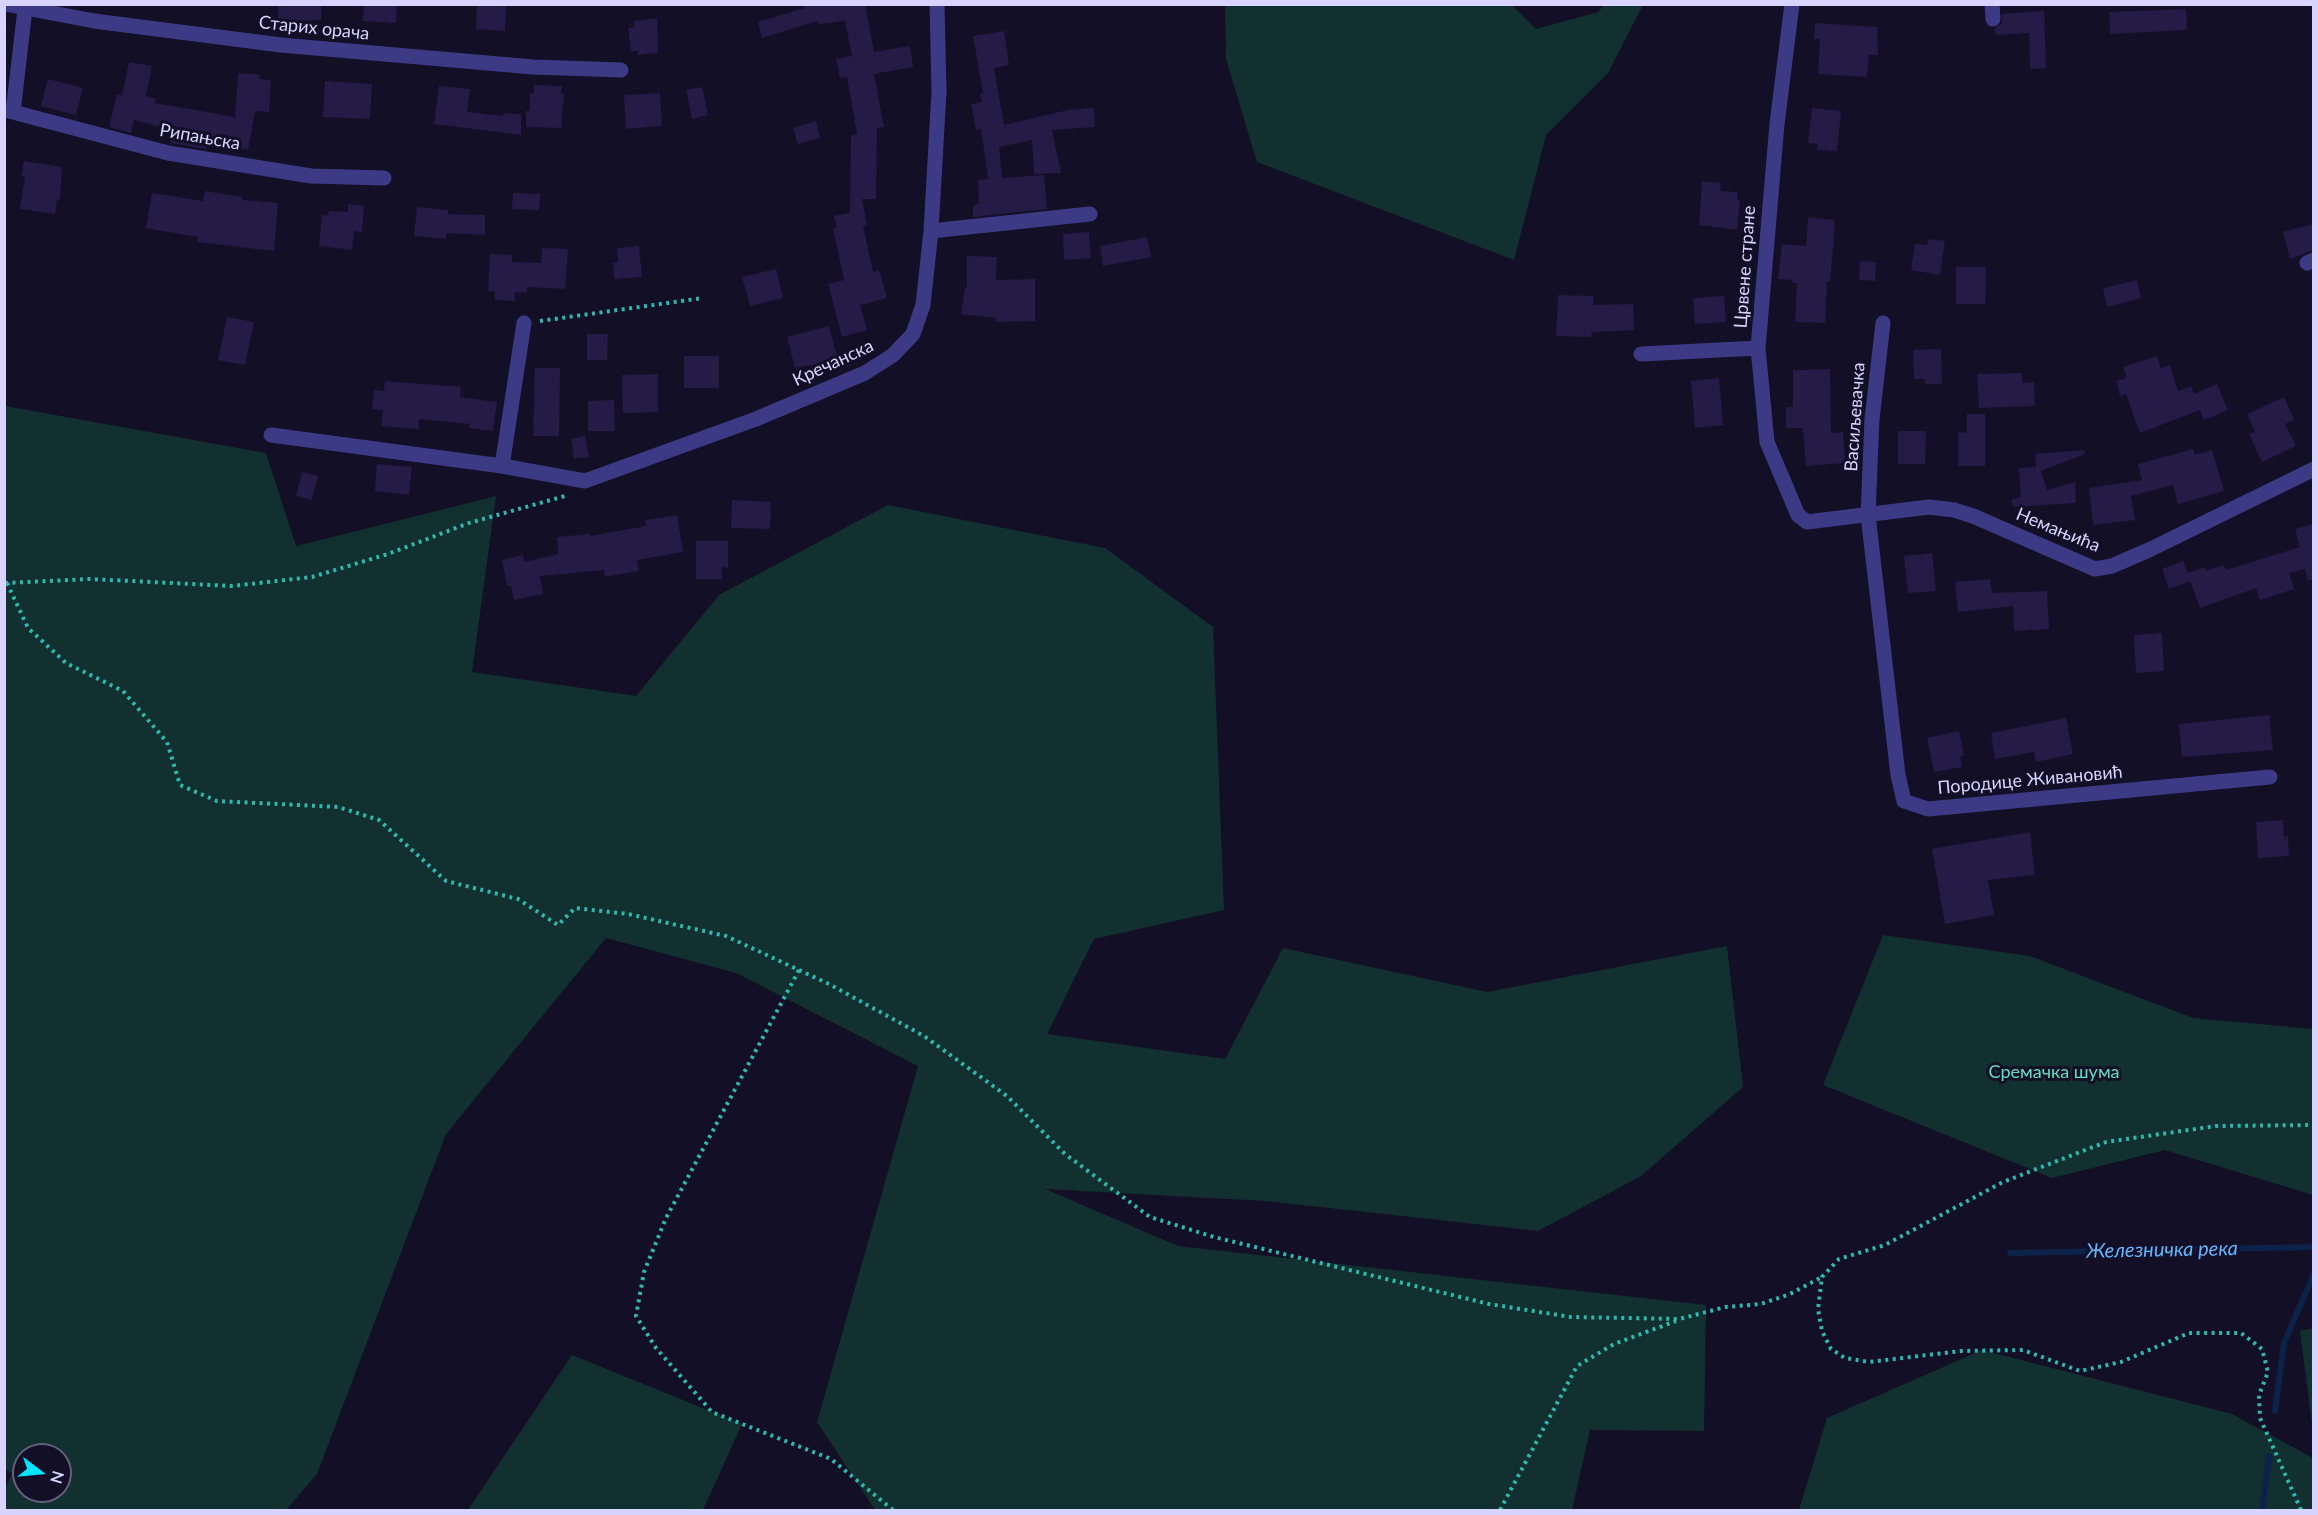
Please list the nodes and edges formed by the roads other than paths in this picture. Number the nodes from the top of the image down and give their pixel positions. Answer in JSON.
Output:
{"nodes":[{"id":1,"x":5,"y":4,"type":"edge"},
{"id":2,"x":937,"y":4,"type":"edge"},
{"id":3,"x":1791,"y":4,"type":"edge"},
{"id":4,"x":25,"y":9,"type":"junction"},
{"id":5,"x":621,"y":70,"type":"dead end"},
{"id":6,"x":9,"y":111,"type":"edge"},
{"id":7,"x":384,"y":178,"type":"dead end"},
{"id":8,"x":1090,"y":214,"type":"dead end"},
{"id":9,"x":931,"y":231,"type":"junction"},
{"id":10,"x":524,"y":323,"type":"road end"},
{"id":11,"x":1883,"y":323,"type":"dead end"},
{"id":12,"x":1758,"y":348,"type":"junction"},
{"id":13,"x":1641,"y":354,"type":"dead end"},
{"id":14,"x":271,"y":435,"type":"dead end"},
{"id":15,"x":502,"y":466,"type":"junction"},
{"id":16,"x":2313,"y":469,"type":"edge"},
{"id":17,"x":1868,"y":515,"type":"junction"},
{"id":18,"x":1808,"y":522,"type":"joint"},
{"id":19,"x":2270,"y":777,"type":"dead end"}],
"edges":[{"from":1,"to":4,"type":"street","name":"Старих орача"},
{"from":2,"to":9,"type":"street","name":"Кречанска"},
{"from":3,"to":12,"type":"street","name":"Црвене стране"},
{"from":4,"to":5,"type":"street","name":"Старих орача"},
{"from":4,"to":6,"type":"street","name":"Рипањска"},
{"from":6,"to":7,"type":"street","name":"Рипањска"},
{"from":8,"to":9,"type":"street"},
{"from":9,"to":15,"type":"street","name":"Кречанска"},
{"from":10,"to":15,"type":"street"},
{"from":11,"to":17,"type":"street","name":"Васиљевачка"},
{"from":12,"to":13,"type":"street"},
{"from":12,"to":18,"type":"street","name":"Црвене стране"},
{"from":14,"to":15,"type":"street"},
{"from":16,"to":17,"type":"street","name":"Немањића"},
{"from":17,"to":18,"type":"street","name":"Немањића"},
{"from":17,"to":19,"type":"street","name":"Породице Живановић"}]}
